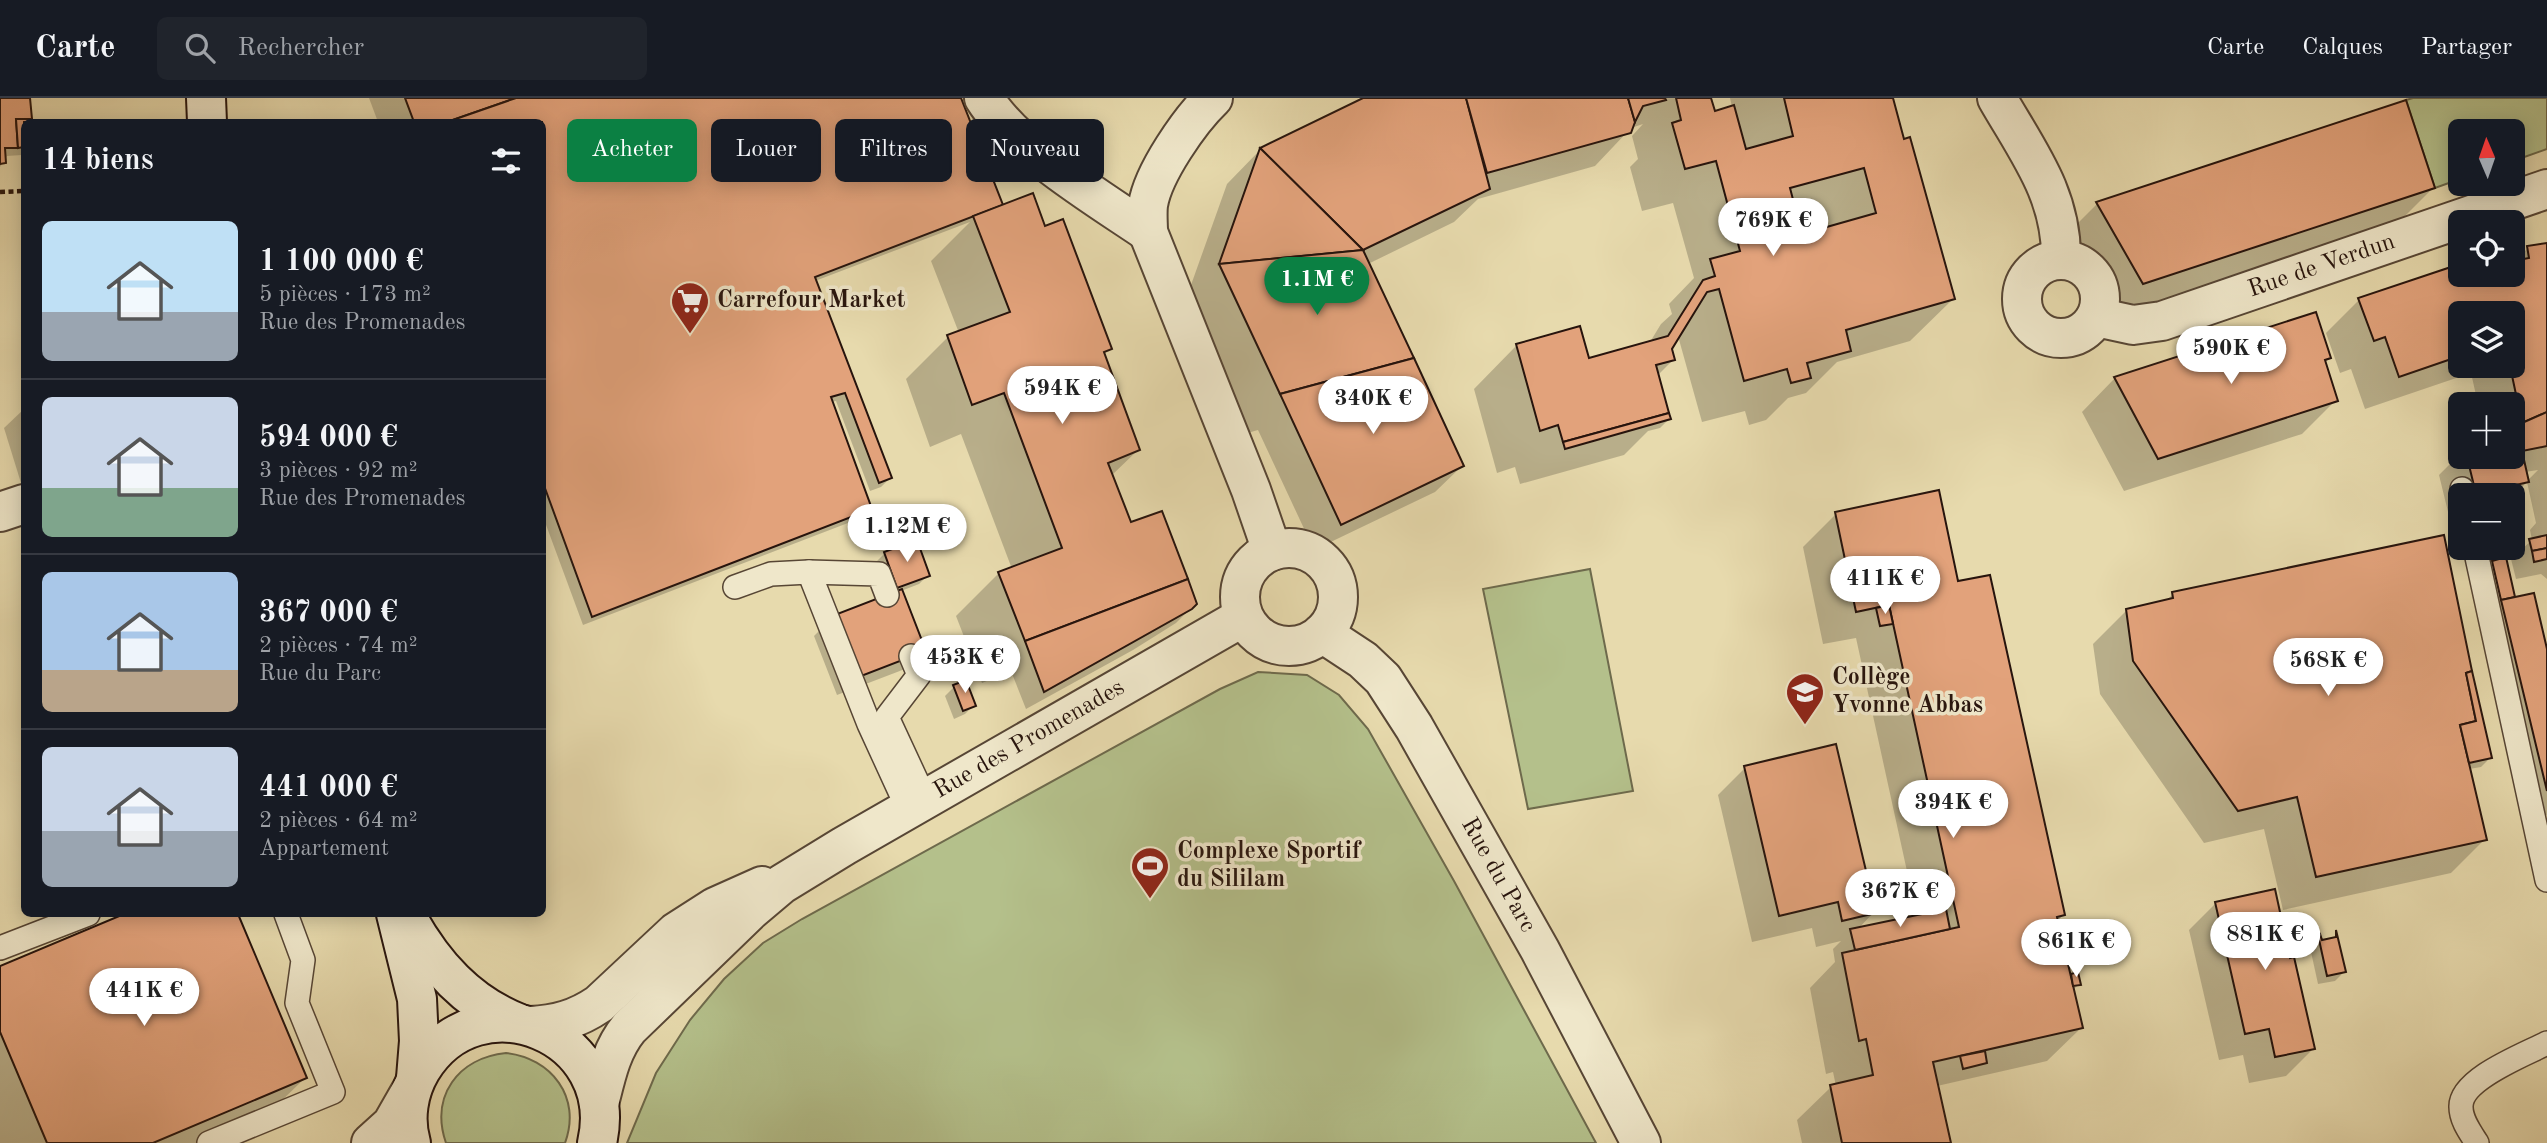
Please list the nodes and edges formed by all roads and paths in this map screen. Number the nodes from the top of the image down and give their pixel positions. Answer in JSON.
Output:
{"nodes":[{"id":1,"x":205,"y":98,"type":"edge"},
{"id":2,"x":984,"y":98,"type":"edge"},
{"id":3,"x":1213,"y":98,"type":"edge"},
{"id":4,"x":1997,"y":98,"type":"edge"},
{"id":5,"x":207,"y":119,"type":"edge"},
{"id":6,"x":2547,"y":189,"type":"edge"},
{"id":7,"x":21,"y":191,"type":"edge"},
{"id":8,"x":0,"y":192,"type":"edge"},
{"id":9,"x":1148,"y":232,"type":"junction"},
{"id":10,"x":2061,"y":260,"type":"junction"},
{"id":11,"x":2096,"y":317,"type":"junction"},
{"id":12,"x":21,"y":505,"type":"edge"},
{"id":13,"x":0,"y":512,"type":"edge"},
{"id":14,"x":1272,"y":551,"type":"junction"},
{"id":15,"x":2478,"y":560,"type":"edge"},
{"id":16,"x":809,"y":572,"type":"junction"},
{"id":17,"x":735,"y":587,"type":"dead end"},
{"id":18,"x":887,"y":595,"type":"dead end"},
{"id":19,"x":1243,"y":617,"type":"junction"},
{"id":20,"x":1322,"y":633,"type":"junction"},
{"id":21,"x":911,"y":656,"type":"dead end"},
{"id":22,"x":917,"y":804,"type":"junction"},
{"id":23,"x":815,"y":863,"type":"junction"},
{"id":24,"x":2547,"y":880,"type":"edge"},
{"id":25,"x":80,"y":917,"type":"edge"},
{"id":26,"x":287,"y":917,"type":"edge"},
{"id":27,"x":397,"y":917,"type":"edge"},
{"id":28,"x":407,"y":917,"type":"edge"},
{"id":29,"x":0,"y":948,"type":"edge"},
{"id":30,"x":524,"y":1025,"type":"junction"},
{"id":31,"x":2547,"y":1043,"type":"edge"},
{"id":32,"x":414,"y":1083,"type":"junction"},
{"id":33,"x":599,"y":1104,"type":"junction"},
{"id":34,"x":209,"y":1143,"type":"edge"},
{"id":35,"x":371,"y":1143,"type":"edge"},
{"id":36,"x":411,"y":1143,"type":"edge"},
{"id":37,"x":597,"y":1143,"type":"edge"},
{"id":38,"x":1641,"y":1143,"type":"edge"},
{"id":39,"x":2477,"y":1143,"type":"edge"}],
"edges":[{"from":1,"to":5,"type":"street"},
{"from":2,"to":9,"type":"street"},
{"from":3,"to":9,"type":"street"},
{"from":4,"to":10,"type":"street"},
{"from":6,"to":11,"type":"street","name":"Rue de Verdun"},
{"from":7,"to":8,"type":"path"},
{"from":9,"to":14,"type":"street"},
{"from":10,"to":11,"type":"street"},
{"from":10,"to":11,"type":"street"},
{"from":12,"to":13,"type":"street"},
{"from":14,"to":19,"type":"street"},
{"from":14,"to":20,"type":"street"},
{"from":15,"to":24,"type":"lane"},
{"from":16,"to":17,"type":"lane"},
{"from":16,"to":18,"type":"lane"},
{"from":16,"to":22,"type":"lane"},
{"from":19,"to":20,"type":"street"},
{"from":19,"to":22,"type":"street","name":"Rue des Promenades"},
{"from":20,"to":38,"type":"street","name":"Rue du Parc"},
{"from":21,"to":22,"type":"lane"},
{"from":22,"to":23,"type":"street","name":"Rue des Promenades"},
{"from":23,"to":30,"type":"street","name":"Rue des Promenades"},
{"from":23,"to":33,"type":"street","name":"Rue des Promenades"},
{"from":25,"to":29,"type":"lane"},
{"from":26,"to":34,"type":"lane"},
{"from":27,"to":32,"type":"street"},
{"from":28,"to":30,"type":"street"},
{"from":30,"to":32,"type":"street","name":"Rue des Promenades"},
{"from":30,"to":33,"type":"street"},
{"from":31,"to":39,"type":"lane"},
{"from":32,"to":35,"type":"street"},
{"from":32,"to":36,"type":"street"},
{"from":33,"to":37,"type":"street"}]}
